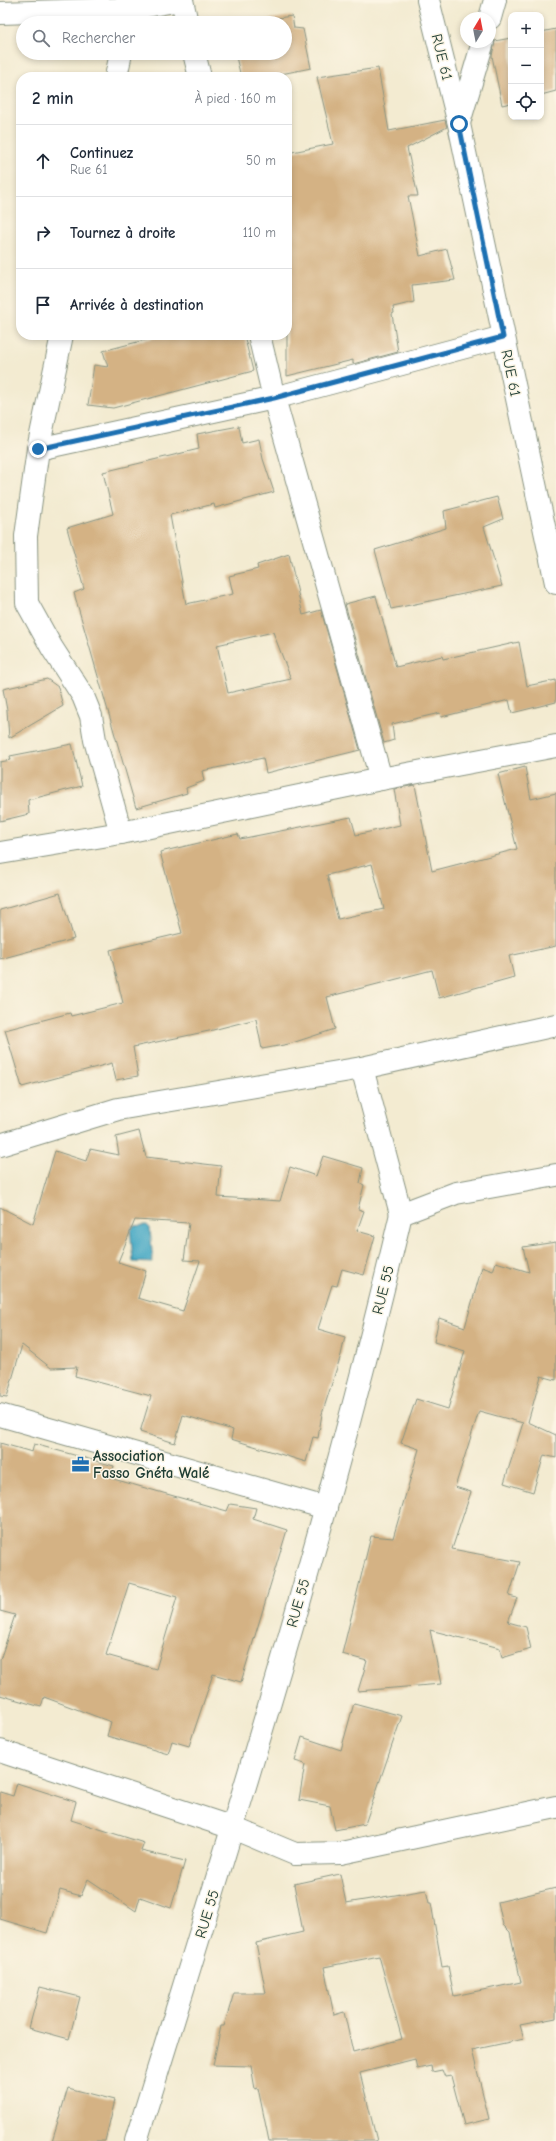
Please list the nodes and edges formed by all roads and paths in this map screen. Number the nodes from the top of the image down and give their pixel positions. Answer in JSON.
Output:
{"nodes":[{"id":1,"x":181,"y":0,"type":"edge"},
{"id":2,"x":428,"y":0,"type":"edge"},
{"id":3,"x":495,"y":0,"type":"edge"},
{"id":4,"x":54,"y":6,"type":"edge"},
{"id":5,"x":492,"y":12,"type":"edge"},
{"id":6,"x":0,"y":13,"type":"edge"},
{"id":7,"x":129,"y":16,"type":"edge"},
{"id":8,"x":185,"y":16,"type":"edge"},
{"id":9,"x":481,"y":48,"type":"edge"},
{"id":10,"x":120,"y":60,"type":"edge"},
{"id":11,"x":196,"y":60,"type":"edge"},
{"id":12,"x":117,"y":72,"type":"edge"},
{"id":13,"x":199,"y":72,"type":"edge"},
{"id":14,"x":459,"y":124,"type":"junction"},
{"id":15,"x":503,"y":337,"type":"junction"},
{"id":16,"x":61,"y":340,"type":"edge"},
{"id":17,"x":260,"y":340,"type":"edge"},
{"id":18,"x":274,"y":398,"type":"junction"},
{"id":19,"x":38,"y":449,"type":"junction"},
{"id":20,"x":556,"y":583,"type":"edge"},
{"id":21,"x":556,"y":746,"type":"edge"},
{"id":22,"x":381,"y":779,"type":"junction"},
{"id":23,"x":121,"y":833,"type":"junction"},
{"id":24,"x":0,"y":853,"type":"edge"},
{"id":25,"x":556,"y":1025,"type":"edge"},
{"id":26,"x":362,"y":1068,"type":"junction"},
{"id":27,"x":0,"y":1145,"type":"edge"},
{"id":28,"x":556,"y":1174,"type":"edge"},
{"id":29,"x":401,"y":1214,"type":"junction"},
{"id":30,"x":0,"y":1415,"type":"edge"},
{"id":31,"x":326,"y":1508,"type":"junction"},
{"id":32,"x":0,"y":1751,"type":"edge"},
{"id":33,"x":556,"y":1807,"type":"edge"},
{"id":34,"x":233,"y":1828,"type":"junction"},
{"id":35,"x":136,"y":2141,"type":"edge"}],
"edges":[{"from":1,"to":7,"type":"street"},
{"from":1,"to":8,"type":"street"},
{"from":2,"to":14,"type":"street","name":"RUE 61"},
{"from":3,"to":5,"type":"street"},
{"from":4,"to":6,"type":"street"},
{"from":4,"to":7,"type":"street"},
{"from":9,"to":14,"type":"street"},
{"from":10,"to":12,"type":"street"},
{"from":11,"to":13,"type":"street"},
{"from":14,"to":15,"type":"street","name":"RUE 61"},
{"from":15,"to":18,"type":"street"},
{"from":15,"to":20,"type":"street","name":"RUE 61"},
{"from":16,"to":19,"type":"street"},
{"from":17,"to":18,"type":"street"},
{"from":18,"to":19,"type":"street"},
{"from":18,"to":22,"type":"street"},
{"from":19,"to":23,"type":"street"},
{"from":21,"to":22,"type":"street"},
{"from":22,"to":23,"type":"street"},
{"from":23,"to":24,"type":"street"},
{"from":25,"to":26,"type":"street"},
{"from":26,"to":27,"type":"street"},
{"from":26,"to":29,"type":"street"},
{"from":28,"to":29,"type":"street"},
{"from":29,"to":31,"type":"street","name":"RUE 55"},
{"from":30,"to":31,"type":"street"},
{"from":31,"to":34,"type":"street","name":"RUE 55"},
{"from":32,"to":34,"type":"street"},
{"from":33,"to":34,"type":"street"},
{"from":34,"to":35,"type":"street","name":"RUE 55"}]}
